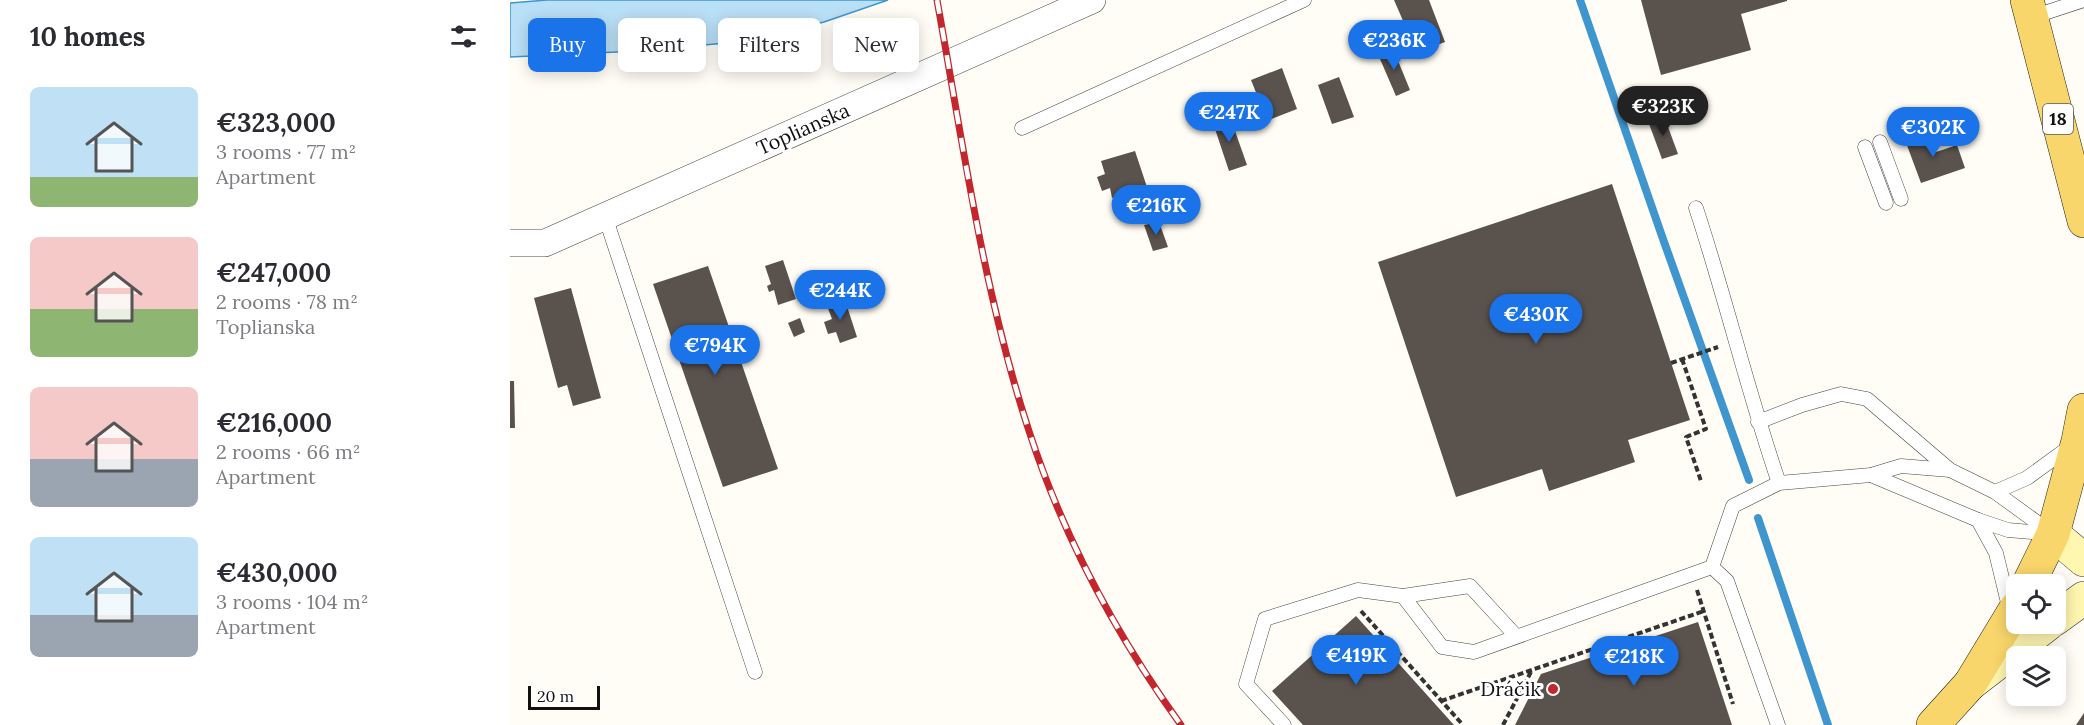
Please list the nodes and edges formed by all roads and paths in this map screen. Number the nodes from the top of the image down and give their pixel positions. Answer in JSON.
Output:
{"nodes":[{"id":1,"x":1092,"y":0,"type":"edge"},
{"id":2,"x":1304,"y":0,"type":"edge"},
{"id":3,"x":2084,"y":0,"type":"edge"},
{"id":4,"x":2029,"y":8,"type":"edge"},
{"id":5,"x":1022,"y":128,"type":"dead end"},
{"id":6,"x":1880,"y":142,"type":"dead end"},
{"id":7,"x":1865,"y":147,"type":"dead end"},
{"id":8,"x":1901,"y":199,"type":"dead end"},
{"id":9,"x":1886,"y":203,"type":"dead end"},
{"id":10,"x":1696,"y":208,"type":"dead end"},
{"id":11,"x":605,"y":216,"type":"junction"},
{"id":12,"x":2084,"y":221,"type":"edge"},
{"id":13,"x":510,"y":243,"type":"edge"},
{"id":14,"x":1716,"y":347,"type":"dead end"},
{"id":15,"x":1682,"y":359,"type":"junction"},
{"id":16,"x":1671,"y":363,"type":"dead end"},
{"id":17,"x":1758,"y":422,"type":"junction"},
{"id":18,"x":2081,"y":425,"type":"edge"},
{"id":19,"x":1950,"y":470,"type":"junction"},
{"id":20,"x":1871,"y":475,"type":"junction"},
{"id":21,"x":1701,"y":481,"type":"dead end"},
{"id":22,"x":1779,"y":483,"type":"junction"},
{"id":23,"x":1995,"y":492,"type":"junction"},
{"id":24,"x":1978,"y":520,"type":"junction"},
{"id":25,"x":2068,"y":534,"type":"edge"},
{"id":26,"x":2084,"y":560,"type":"edge"},
{"id":27,"x":1712,"y":567,"type":"junction"},
{"id":28,"x":2037,"y":574,"type":"edge"},
{"id":29,"x":2006,"y":586,"type":"edge"},
{"id":30,"x":1697,"y":589,"type":"dead end"},
{"id":31,"x":1403,"y":596,"type":"junction"},
{"id":32,"x":2084,"y":598,"type":"edge"},
{"id":33,"x":1361,"y":611,"type":"dead end"},
{"id":34,"x":2066,"y":611,"type":"edge"},
{"id":35,"x":1704,"y":612,"type":"junction"},
{"id":36,"x":2006,"y":626,"type":"edge"},
{"id":37,"x":2035,"y":634,"type":"edge"},
{"id":38,"x":1516,"y":636,"type":"junction"},
{"id":39,"x":1532,"y":670,"type":"junction"},
{"id":40,"x":755,"y":672,"type":"dead end"},
{"id":41,"x":1970,"y":684,"type":"junction"},
{"id":42,"x":1441,"y":701,"type":"junction"},
{"id":43,"x":1733,"y":704,"type":"dead end"},
{"id":44,"x":1284,"y":725,"type":"edge"},
{"id":45,"x":1463,"y":725,"type":"edge"},
{"id":46,"x":1503,"y":725,"type":"edge"},
{"id":47,"x":1778,"y":725,"type":"edge"},
{"id":48,"x":1933,"y":725,"type":"edge"}],
"edges":[{"from":1,"to":11,"type":"street","name":"Toplianska"},
{"from":2,"to":5,"type":"lane"},
{"from":3,"to":4,"type":"lane"},
{"from":4,"to":12,"type":"main road","number":"18"},
{"from":6,"to":8,"type":"lane"},
{"from":7,"to":9,"type":"lane"},
{"from":10,"to":17,"type":"lane"},
{"from":11,"to":13,"type":"street","name":"Toplianska"},
{"from":11,"to":40,"type":"lane"},
{"from":14,"to":15,"type":"path"},
{"from":15,"to":16,"type":"path"},
{"from":15,"to":21,"type":"path"},
{"from":17,"to":19,"type":"lane"},
{"from":17,"to":22,"type":"lane"},
{"from":18,"to":23,"type":"lane"},
{"from":18,"to":25,"type":"main road"},
{"from":19,"to":20,"type":"lane"},
{"from":19,"to":23,"type":"lane"},
{"from":20,"to":22,"type":"lane"},
{"from":20,"to":24,"type":"lane"},
{"from":22,"to":27,"type":"lane"},
{"from":23,"to":25,"type":"lane"},
{"from":24,"to":25,"type":"lane"},
{"from":24,"to":29,"type":"lane"},
{"from":25,"to":26,"type":"street"},
{"from":25,"to":28,"type":"main road"},
{"from":27,"to":38,"type":"lane"},
{"from":27,"to":47,"type":"lane"},
{"from":30,"to":35,"type":"path"},
{"from":31,"to":38,"type":"lane"},
{"from":31,"to":38,"type":"lane"},
{"from":31,"to":44,"type":"lane"},
{"from":32,"to":34,"type":"street"},
{"from":33,"to":42,"type":"path"},
{"from":35,"to":39,"type":"path"},
{"from":35,"to":43,"type":"path"},
{"from":36,"to":41,"type":"main road"},
{"from":37,"to":41,"type":"street"},
{"from":39,"to":42,"type":"path"},
{"from":39,"to":46,"type":"path"},
{"from":41,"to":48,"type":"main road"},
{"from":42,"to":45,"type":"path"}]}
